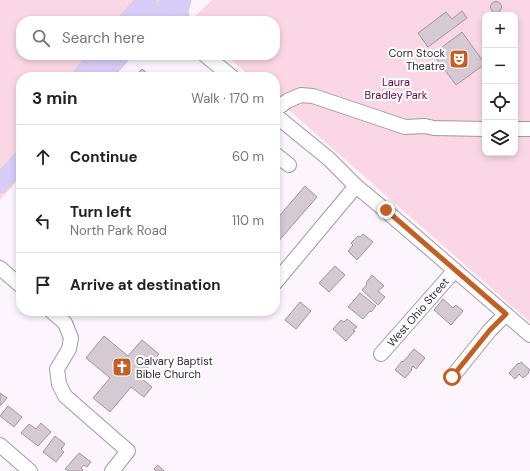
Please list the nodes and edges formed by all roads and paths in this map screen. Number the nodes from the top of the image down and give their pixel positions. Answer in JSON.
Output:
{"nodes":[{"id":1,"x":174,"y":0,"type":"edge"},
{"id":2,"x":182,"y":0,"type":"edge"},
{"id":3,"x":144,"y":1,"type":"edge"},
{"id":4,"x":131,"y":16,"type":"edge"},
{"id":5,"x":156,"y":16,"type":"edge"},
{"id":6,"x":161,"y":16,"type":"edge"},
{"id":7,"x":180,"y":16,"type":"edge"},
{"id":8,"x":95,"y":60,"type":"edge"},
{"id":9,"x":116,"y":60,"type":"edge"},
{"id":10,"x":211,"y":60,"type":"edge"},
{"id":11,"x":85,"y":72,"type":"edge"},
{"id":12,"x":106,"y":72,"type":"edge"},
{"id":13,"x":226,"y":72,"type":"edge"},
{"id":14,"x":280,"y":106,"type":"edge"},
{"id":15,"x":280,"y":119,"type":"edge"},
{"id":16,"x":482,"y":129,"type":"edge"},
{"id":17,"x":518,"y":129,"type":"edge"},
{"id":18,"x":530,"y":129,"type":"edge"},
{"id":19,"x":280,"y":158,"type":"edge"},
{"id":20,"x":288,"y":165,"type":"dead end"},
{"id":21,"x":16,"y":166,"type":"edge"},
{"id":22,"x":0,"y":184,"type":"edge"},
{"id":23,"x":356,"y":186,"type":"junction"},
{"id":24,"x":0,"y":268,"type":"edge"},
{"id":25,"x":455,"y":270,"type":"junction"},
{"id":26,"x":280,"y":277,"type":"edge"},
{"id":27,"x":16,"y":282,"type":"edge"},
{"id":28,"x":506,"y":314,"type":"junction"},
{"id":29,"x":57,"y":316,"type":"edge"},
{"id":30,"x":530,"y":335,"type":"edge"},
{"id":31,"x":382,"y":354,"type":"dead end"},
{"id":32,"x":452,"y":377,"type":"dead end"},
{"id":33,"x":0,"y":446,"type":"edge"},
{"id":34,"x":30,"y":471,"type":"edge"},
{"id":35,"x":112,"y":471,"type":"edge"}],
"edges":[{"from":1,"to":6,"type":"main road"},
{"from":2,"to":7,"type":"main road"},
{"from":3,"to":4,"type":"main road"},
{"from":3,"to":5,"type":"street"},
{"from":8,"to":11,"type":"main road"},
{"from":9,"to":12,"type":"main road"},
{"from":10,"to":13,"type":"street"},
{"from":14,"to":16,"type":"street"},
{"from":15,"to":23,"type":"street"},
{"from":17,"to":18,"type":"street"},
{"from":19,"to":20,"type":"street"},
{"from":21,"to":22,"type":"main road"},
{"from":23,"to":25,"type":"street"},
{"from":23,"to":26,"type":"street"},
{"from":24,"to":27,"type":"street"},
{"from":25,"to":28,"type":"street"},
{"from":25,"to":31,"type":"street","name":"West Ohio Street"},
{"from":28,"to":30,"type":"street"},
{"from":28,"to":32,"type":"street"},
{"from":29,"to":35,"type":"street"},
{"from":33,"to":34,"type":"street"}]}
